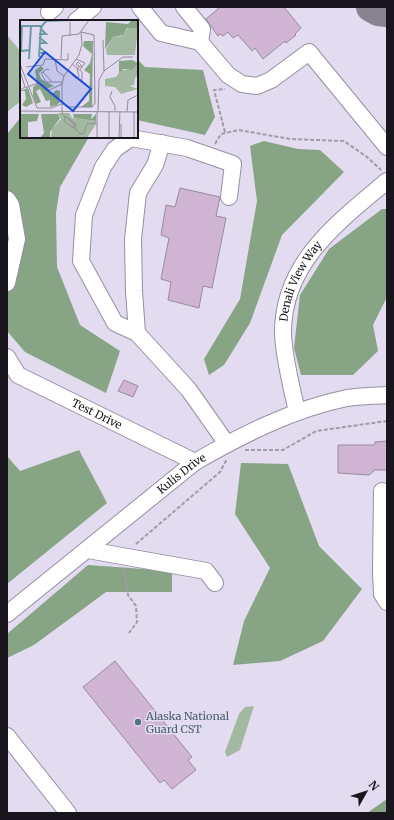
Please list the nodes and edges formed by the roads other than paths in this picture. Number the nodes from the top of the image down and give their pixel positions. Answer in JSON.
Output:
{"nodes":[{"id":1,"x":93,"y":7,"type":"edge"},
{"id":2,"x":140,"y":7,"type":"edge"},
{"id":3,"x":184,"y":7,"type":"edge"},
{"id":4,"x":77,"y":20,"type":"edge"},
{"id":5,"x":200,"y":42,"type":"junction"},
{"id":6,"x":162,"y":143,"type":"junction"},
{"id":7,"x":387,"y":147,"type":"edge"},
{"id":8,"x":384,"y":176,"type":"edge"},
{"id":9,"x":229,"y":197,"type":"dead end"},
{"id":10,"x":7,"y":199,"type":"edge"},
{"id":11,"x":7,"y":282,"type":"edge"},
{"id":12,"x":137,"y":333,"type":"junction"},
{"id":13,"x":7,"y":357,"type":"edge"},
{"id":14,"x":387,"y":395,"type":"edge"},
{"id":15,"x":297,"y":412,"type":"junction"},
{"id":16,"x":231,"y":445,"type":"junction"},
{"id":17,"x":195,"y":462,"type":"junction"},
{"id":18,"x":382,"y":491,"type":"dead end"},
{"id":19,"x":88,"y":550,"type":"junction"},
{"id":20,"x":384,"y":572,"type":"edge"},
{"id":21,"x":215,"y":583,"type":"dead end"},
{"id":22,"x":387,"y":602,"type":"edge"},
{"id":23,"x":7,"y":614,"type":"edge"},
{"id":24,"x":7,"y":736,"type":"edge"},
{"id":25,"x":68,"y":813,"type":"edge"}],
"edges":[{"from":1,"to":4,"type":"lane"},
{"from":2,"to":5,"type":"lane"},
{"from":3,"to":5,"type":"lane"},
{"from":5,"to":7,"type":"lane"},
{"from":6,"to":9,"type":"lane"},
{"from":6,"to":12,"type":"lane"},
{"from":6,"to":12,"type":"lane"},
{"from":8,"to":15,"type":"lane","name":"Denali View Way"},
{"from":10,"to":11,"type":"lane"},
{"from":12,"to":16,"type":"lane"},
{"from":13,"to":17,"type":"lane","name":"Test Drive"},
{"from":14,"to":15,"type":"lane","name":"Kulis Drive"},
{"from":15,"to":16,"type":"lane","name":"Kulis Drive"},
{"from":16,"to":17,"type":"lane","name":"Kulis Drive"},
{"from":17,"to":19,"type":"lane","name":"Kulis Drive"},
{"from":18,"to":20,"type":"lane"},
{"from":19,"to":21,"type":"lane"},
{"from":19,"to":23,"type":"lane","name":"Kulis Drive"},
{"from":20,"to":22,"type":"lane"},
{"from":24,"to":25,"type":"lane"}]}
